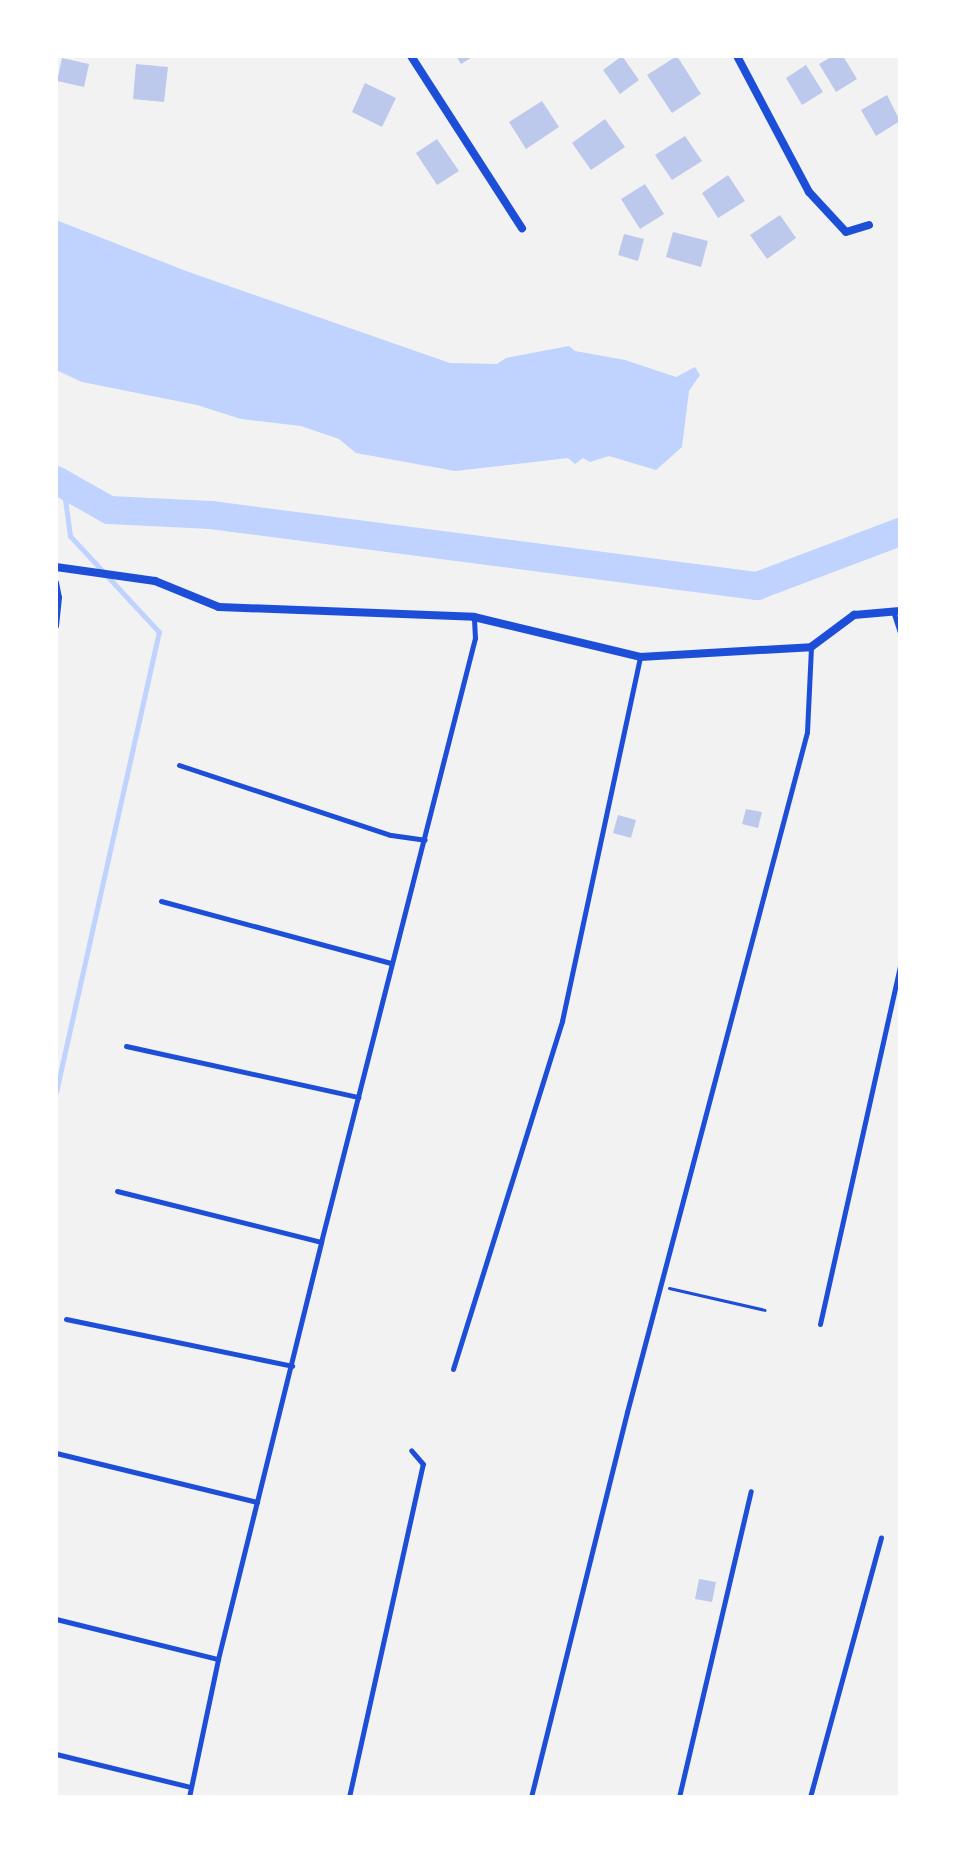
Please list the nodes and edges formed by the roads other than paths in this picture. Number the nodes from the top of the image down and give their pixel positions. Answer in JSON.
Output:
{"nodes":[{"id":1,"x":411,"y":56,"type":"edge"},
{"id":2,"x":737,"y":56,"type":"edge"},
{"id":3,"x":869,"y":225,"type":"dead end"},
{"id":4,"x":522,"y":228,"type":"dead end"},
{"id":5,"x":56,"y":567,"type":"edge"},
{"id":6,"x":56,"y":582,"type":"edge"},
{"id":7,"x":897,"y":613,"type":"edge"},
{"id":8,"x":474,"y":617,"type":"junction"},
{"id":9,"x":56,"y":626,"type":"edge"},
{"id":10,"x":900,"y":632,"type":"edge"},
{"id":11,"x":811,"y":647,"type":"junction"},
{"id":12,"x":640,"y":657,"type":"junction"},
{"id":13,"x":179,"y":765,"type":"dead end"},
{"id":14,"x":425,"y":840,"type":"junction"},
{"id":15,"x":161,"y":901,"type":"dead end"},
{"id":16,"x":390,"y":963,"type":"junction"},
{"id":17,"x":900,"y":965,"type":"edge"},
{"id":18,"x":126,"y":1046,"type":"dead end"},
{"id":19,"x":358,"y":1097,"type":"junction"},
{"id":20,"x":117,"y":1191,"type":"dead end"},
{"id":21,"x":321,"y":1242,"type":"junction"},
{"id":22,"x":66,"y":1319,"type":"dead end"},
{"id":23,"x":820,"y":1324,"type":"dead end"},
{"id":24,"x":292,"y":1366,"type":"junction"},
{"id":25,"x":453,"y":1369,"type":"dead end"},
{"id":26,"x":411,"y":1450,"type":"dead end"},
{"id":27,"x":56,"y":1453,"type":"edge"},
{"id":28,"x":751,"y":1491,"type":"dead end"},
{"id":29,"x":257,"y":1502,"type":"junction"},
{"id":30,"x":881,"y":1538,"type":"dead end"},
{"id":31,"x":56,"y":1619,"type":"edge"},
{"id":32,"x":218,"y":1659,"type":"junction"},
{"id":33,"x":56,"y":1754,"type":"edge"},
{"id":34,"x":190,"y":1787,"type":"junction"},
{"id":35,"x":189,"y":1797,"type":"edge"},
{"id":36,"x":349,"y":1797,"type":"edge"},
{"id":37,"x":531,"y":1797,"type":"edge"},
{"id":38,"x":679,"y":1797,"type":"edge"},
{"id":39,"x":810,"y":1797,"type":"edge"}],
"edges":[{"from":1,"to":4,"type":"street"},
{"from":2,"to":3,"type":"street"},
{"from":5,"to":8,"type":"street"},
{"from":6,"to":9,"type":"lane"},
{"from":7,"to":10,"type":"lane"},
{"from":7,"to":11,"type":"street"},
{"from":8,"to":12,"type":"street"},
{"from":8,"to":14,"type":"lane"},
{"from":11,"to":12,"type":"street"},
{"from":11,"to":37,"type":"lane"},
{"from":12,"to":25,"type":"lane"},
{"from":13,"to":14,"type":"lane"},
{"from":14,"to":16,"type":"lane"},
{"from":15,"to":16,"type":"lane"},
{"from":16,"to":19,"type":"lane"},
{"from":17,"to":23,"type":"lane"},
{"from":18,"to":19,"type":"lane"},
{"from":19,"to":21,"type":"lane"},
{"from":20,"to":21,"type":"lane"},
{"from":21,"to":24,"type":"lane"},
{"from":22,"to":24,"type":"lane"},
{"from":24,"to":29,"type":"lane"},
{"from":26,"to":36,"type":"lane"},
{"from":27,"to":29,"type":"lane"},
{"from":28,"to":38,"type":"lane"},
{"from":29,"to":32,"type":"lane"},
{"from":30,"to":39,"type":"lane"},
{"from":31,"to":32,"type":"lane"},
{"from":32,"to":34,"type":"lane"},
{"from":33,"to":34,"type":"lane"},
{"from":34,"to":35,"type":"lane"}]}
